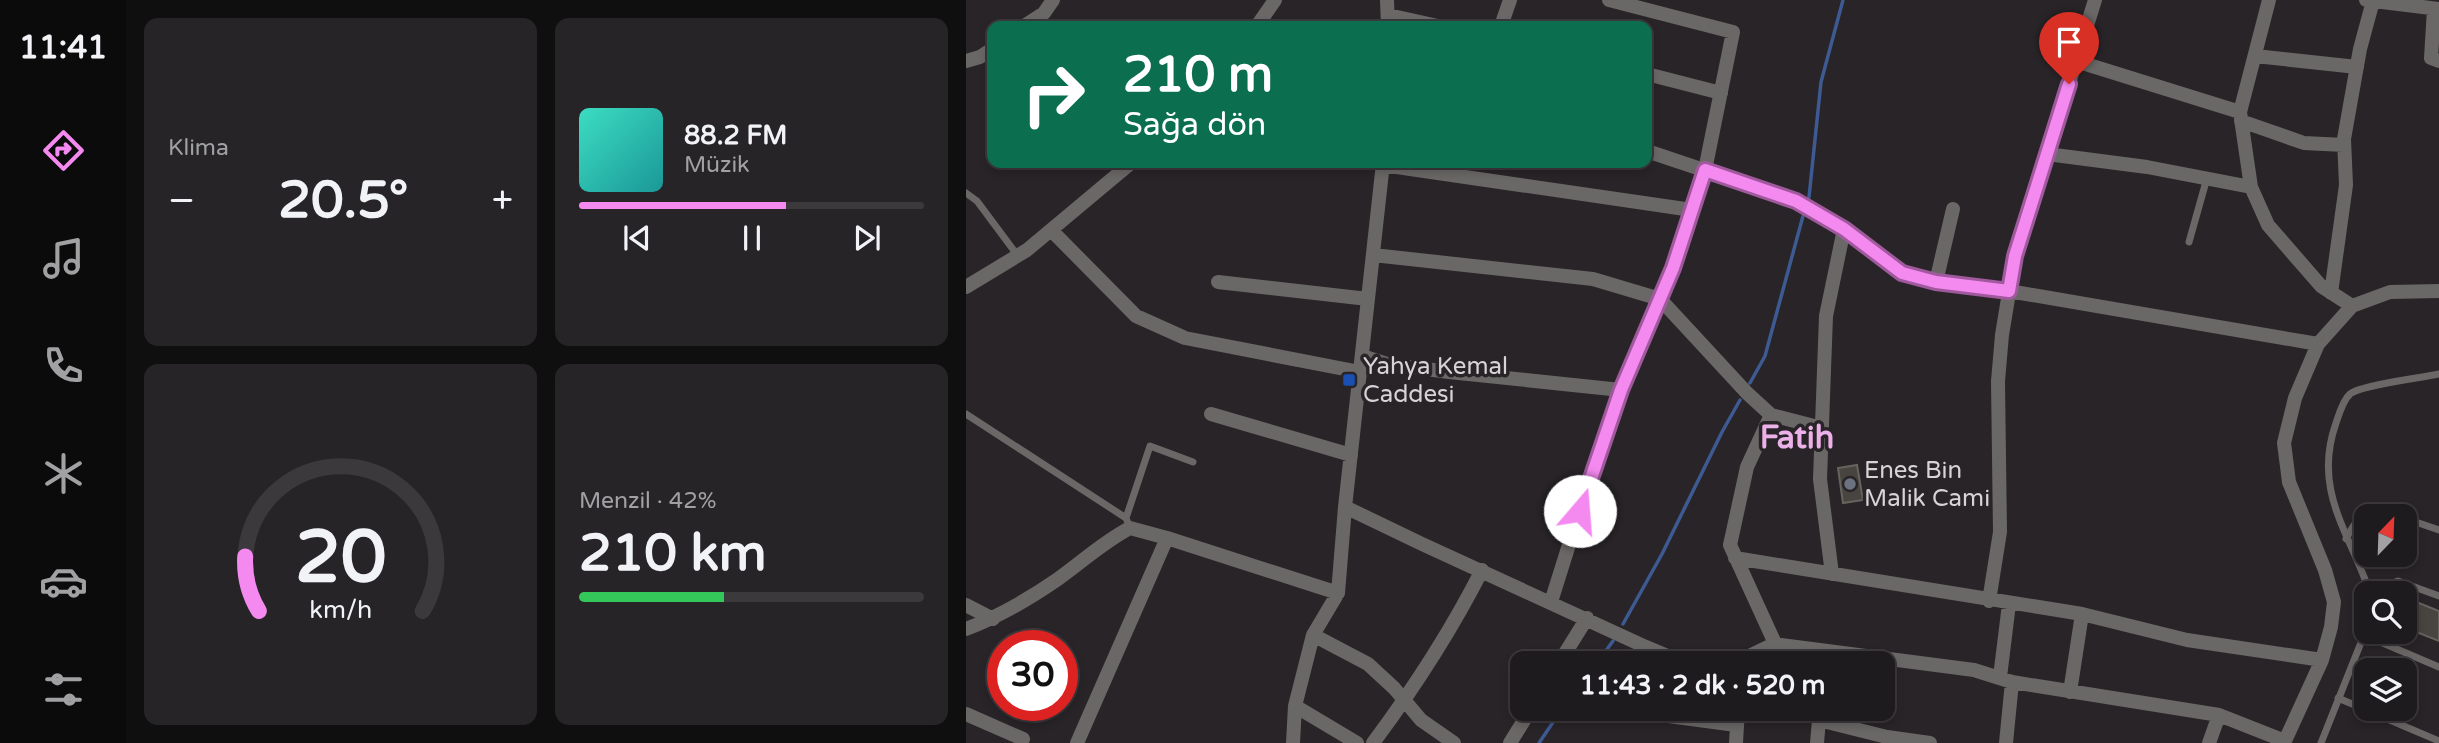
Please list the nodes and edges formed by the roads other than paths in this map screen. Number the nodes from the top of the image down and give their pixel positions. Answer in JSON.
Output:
{"nodes":[{"id":1,"x":1054,"y":0,"type":"edge"},
{"id":2,"x":1510,"y":0,"type":"edge"},
{"id":3,"x":1609,"y":0,"type":"edge"},
{"id":4,"x":2095,"y":0,"type":"edge"},
{"id":5,"x":2269,"y":0,"type":"edge"},
{"id":6,"x":1273,"y":1,"type":"edge"},
{"id":7,"x":2370,"y":1,"type":"edge"},
{"id":8,"x":2393,"y":2,"type":"edge"},
{"id":9,"x":2437,"y":9,"type":"edge"},
{"id":10,"x":1388,"y":14,"type":"edge"},
{"id":11,"x":1032,"y":21,"type":"edge"},
{"id":12,"x":1260,"y":21,"type":"edge"},
{"id":13,"x":1417,"y":21,"type":"edge"},
{"id":14,"x":1503,"y":21,"type":"edge"},
{"id":15,"x":987,"y":52,"type":"edge"},
{"id":16,"x":2255,"y":56,"type":"junction"},
{"id":17,"x":966,"y":61,"type":"edge"},
{"id":18,"x":2076,"y":61,"type":"junction"},
{"id":19,"x":2439,"y":61,"type":"edge"},
{"id":20,"x":2357,"y":67,"type":"junction"},
{"id":21,"x":1652,"y":75,"type":"edge"},
{"id":22,"x":1721,"y":93,"type":"junction"},
{"id":23,"x":2241,"y":117,"type":"junction"},
{"id":24,"x":2344,"y":145,"type":"junction"},
{"id":25,"x":1652,"y":153,"type":"edge"},
{"id":26,"x":2047,"y":154,"type":"junction"},
{"id":27,"x":1125,"y":168,"type":"edge"},
{"id":28,"x":1383,"y":168,"type":"edge"},
{"id":29,"x":1410,"y":168,"type":"edge"},
{"id":30,"x":1705,"y":170,"type":"junction"},
{"id":31,"x":2207,"y":178,"type":"junction"},
{"id":32,"x":2251,"y":187,"type":"junction"},
{"id":33,"x":966,"y":192,"type":"edge"},
{"id":34,"x":1954,"y":209,"type":"dead end"},
{"id":35,"x":1692,"y":210,"type":"junction"},
{"id":36,"x":1844,"y":229,"type":"junction"},
{"id":37,"x":1051,"y":230,"type":"junction"},
{"id":38,"x":2189,"y":242,"type":"dead end"},
{"id":39,"x":1373,"y":255,"type":"junction"},
{"id":40,"x":1018,"y":256,"type":"junction"},
{"id":41,"x":1218,"y":282,"type":"dead end"},
{"id":42,"x":1936,"y":282,"type":"junction"},
{"id":43,"x":966,"y":287,"type":"edge"},
{"id":44,"x":2439,"y":290,"type":"edge"},
{"id":45,"x":2009,"y":291,"type":"junction"},
{"id":46,"x":2331,"y":293,"type":"junction"},
{"id":47,"x":1368,"y":299,"type":"junction"},
{"id":48,"x":1660,"y":299,"type":"junction"},
{"id":49,"x":2352,"y":306,"type":"junction"},
{"id":50,"x":2318,"y":344,"type":"junction"},
{"id":51,"x":1362,"y":356,"type":"junction"},
{"id":52,"x":1360,"y":373,"type":"junction"},
{"id":53,"x":2439,"y":374,"type":"edge"},
{"id":54,"x":1621,"y":390,"type":"junction"},
{"id":55,"x":966,"y":414,"type":"edge"},
{"id":56,"x":1211,"y":414,"type":"dead end"},
{"id":57,"x":1771,"y":415,"type":"junction"},
{"id":58,"x":1822,"y":428,"type":"junction"},
{"id":59,"x":1351,"y":455,"type":"junction"},
{"id":60,"x":1193,"y":462,"type":"dead end"},
{"id":61,"x":1345,"y":507,"type":"junction"},
{"id":62,"x":2417,"y":522,"type":"edge"},
{"id":63,"x":1128,"y":523,"type":"junction"},
{"id":64,"x":2354,"y":524,"type":"edge"},
{"id":65,"x":2439,"y":530,"type":"edge"},
{"id":66,"x":1167,"y":538,"type":"junction"},
{"id":67,"x":2346,"y":539,"type":"junction"},
{"id":68,"x":1735,"y":558,"type":"junction"},
{"id":69,"x":1482,"y":570,"type":"junction"},
{"id":70,"x":1832,"y":574,"type":"junction"},
{"id":71,"x":2365,"y":581,"type":"edge"},
{"id":72,"x":2417,"y":588,"type":"edge"},
{"id":73,"x":1338,"y":593,"type":"junction"},
{"id":74,"x":2439,"y":596,"type":"edge"},
{"id":75,"x":1989,"y":601,"type":"junction"},
{"id":76,"x":1551,"y":602,"type":"junction"},
{"id":77,"x":2009,"y":604,"type":"junction"},
{"id":78,"x":966,"y":606,"type":"edge"},
{"id":79,"x":2082,"y":614,"type":"junction"},
{"id":80,"x":1587,"y":618,"type":"junction"},
{"id":81,"x":993,"y":619,"type":"junction"},
{"id":82,"x":966,"y":629,"type":"edge"},
{"id":83,"x":1313,"y":635,"type":"junction"},
{"id":84,"x":1774,"y":644,"type":"junction"},
{"id":85,"x":2360,"y":644,"type":"edge"},
{"id":86,"x":2390,"y":644,"type":"edge"},
{"id":87,"x":1566,"y":651,"type":"edge"},
{"id":88,"x":1657,"y":651,"type":"edge"},
{"id":89,"x":1762,"y":651,"type":"edge"},
{"id":90,"x":1778,"y":651,"type":"edge"},
{"id":91,"x":2322,"y":660,"type":"junction"},
{"id":92,"x":2439,"y":667,"type":"edge"},
{"id":93,"x":2006,"y":680,"type":"junction"},
{"id":94,"x":2070,"y":692,"type":"junction"},
{"id":95,"x":2338,"y":698,"type":"junction"},
{"id":96,"x":1405,"y":701,"type":"junction"},
{"id":97,"x":1295,"y":706,"type":"junction"},
{"id":98,"x":966,"y":714,"type":"edge"},
{"id":99,"x":2219,"y":715,"type":"junction"},
{"id":100,"x":1524,"y":721,"type":"edge"},
{"id":101,"x":1706,"y":721,"type":"edge"},
{"id":102,"x":1736,"y":721,"type":"edge"},
{"id":103,"x":1815,"y":721,"type":"edge"},
{"id":104,"x":1837,"y":721,"type":"edge"},
{"id":105,"x":1736,"y":725,"type":"junction"},
{"id":106,"x":1023,"y":739,"type":"dead end"},
{"id":107,"x":2439,"y":741,"type":"edge"},
{"id":108,"x":2285,"y":742,"type":"edge"},
{"id":109,"x":1077,"y":743,"type":"edge"},
{"id":110,"x":1293,"y":743,"type":"edge"},
{"id":111,"x":1357,"y":743,"type":"edge"},
{"id":112,"x":1373,"y":743,"type":"edge"},
{"id":113,"x":1454,"y":743,"type":"edge"},
{"id":114,"x":1510,"y":743,"type":"edge"},
{"id":115,"x":1736,"y":743,"type":"edge"},
{"id":116,"x":1817,"y":743,"type":"edge"},
{"id":117,"x":1930,"y":743,"type":"edge"},
{"id":118,"x":2006,"y":743,"type":"edge"},
{"id":119,"x":2209,"y":743,"type":"edge"},
{"id":120,"x":2321,"y":743,"type":"edge"}],
"edges":[{"from":1,"to":11,"type":"street"},
{"from":2,"to":14,"type":"street"},
{"from":3,"to":22,"type":"street"},
{"from":4,"to":18,"type":"street"},
{"from":5,"to":16,"type":"street"},
{"from":6,"to":12,"type":"street"},
{"from":7,"to":8,"type":"street"},
{"from":7,"to":20,"type":"street"},
{"from":8,"to":9,"type":"street"},
{"from":9,"to":19,"type":"street"},
{"from":10,"to":13,"type":"street"},
{"from":15,"to":17,"type":"street"},
{"from":16,"to":20,"type":"street"},
{"from":16,"to":23,"type":"street"},
{"from":18,"to":23,"type":"street"},
{"from":18,"to":26,"type":"street"},
{"from":20,"to":24,"type":"street"},
{"from":21,"to":22,"type":"street"},
{"from":22,"to":30,"type":"street"},
{"from":23,"to":24,"type":"street"},
{"from":23,"to":32,"type":"street"},
{"from":24,"to":46,"type":"street"},
{"from":25,"to":30,"type":"street"},
{"from":26,"to":31,"type":"street"},
{"from":26,"to":45,"type":"street"},
{"from":27,"to":37,"type":"street"},
{"from":28,"to":39,"type":"street"},
{"from":29,"to":35,"type":"street"},
{"from":30,"to":35,"type":"street"},
{"from":30,"to":36,"type":"street"},
{"from":31,"to":32,"type":"street"},
{"from":31,"to":38,"type":"lane"},
{"from":32,"to":46,"type":"street"},
{"from":33,"to":40,"type":"lane"},
{"from":34,"to":42,"type":"street"},
{"from":35,"to":48,"type":"street"},
{"from":36,"to":42,"type":"street"},
{"from":36,"to":58,"type":"street"},
{"from":37,"to":40,"type":"street"},
{"from":37,"to":52,"type":"street"},
{"from":39,"to":47,"type":"street"},
{"from":39,"to":48,"type":"street"},
{"from":40,"to":43,"type":"street"},
{"from":41,"to":47,"type":"street"},
{"from":42,"to":45,"type":"street"},
{"from":44,"to":49,"type":"street"},
{"from":45,"to":50,"type":"street"},
{"from":45,"to":75,"type":"street"},
{"from":46,"to":49,"type":"street"},
{"from":47,"to":51,"type":"street"},
{"from":48,"to":54,"type":"street"},
{"from":48,"to":57,"type":"street"},
{"from":49,"to":50,"type":"street"},
{"from":50,"to":91,"type":"street"},
{"from":51,"to":52,"type":"street"},
{"from":51,"to":54,"type":"street"},
{"from":52,"to":59,"type":"street"},
{"from":53,"to":67,"type":"lane"},
{"from":54,"to":76,"type":"street"},
{"from":55,"to":63,"type":"lane"},
{"from":56,"to":59,"type":"street"},
{"from":57,"to":58,"type":"street"},
{"from":57,"to":68,"type":"street"},
{"from":58,"to":70,"type":"street"},
{"from":59,"to":61,"type":"street"},
{"from":60,"to":63,"type":"lane"},
{"from":61,"to":69,"type":"street"},
{"from":61,"to":73,"type":"street"},
{"from":62,"to":65,"type":"lane"},
{"from":63,"to":66,"type":"street"},
{"from":63,"to":81,"type":"street"},
{"from":64,"to":67,"type":"lane"},
{"from":66,"to":73,"type":"street"},
{"from":66,"to":109,"type":"street"},
{"from":67,"to":71,"type":"lane"},
{"from":68,"to":70,"type":"street"},
{"from":68,"to":84,"type":"street"},
{"from":69,"to":76,"type":"street"},
{"from":69,"to":96,"type":"street"},
{"from":70,"to":75,"type":"street"},
{"from":72,"to":74,"type":"lane"},
{"from":73,"to":83,"type":"street"},
{"from":75,"to":77,"type":"street"},
{"from":76,"to":80,"type":"street"},
{"from":77,"to":79,"type":"street"},
{"from":77,"to":93,"type":"street"},
{"from":78,"to":81,"type":"street"},
{"from":79,"to":91,"type":"street"},
{"from":79,"to":94,"type":"street"},
{"from":80,"to":87,"type":"street"},
{"from":80,"to":88,"type":"street"},
{"from":81,"to":82,"type":"street"},
{"from":83,"to":96,"type":"street"},
{"from":83,"to":97,"type":"street"},
{"from":84,"to":89,"type":"street"},
{"from":84,"to":90,"type":"street"},
{"from":84,"to":93,"type":"street"},
{"from":85,"to":95,"type":"lane"},
{"from":86,"to":92,"type":"lane"},
{"from":91,"to":108,"type":"street"},
{"from":93,"to":94,"type":"street"},
{"from":93,"to":118,"type":"street"},
{"from":94,"to":99,"type":"street"},
{"from":95,"to":107,"type":"lane"},
{"from":95,"to":120,"type":"lane"},
{"from":96,"to":112,"type":"street"},
{"from":96,"to":113,"type":"street"},
{"from":97,"to":110,"type":"street"},
{"from":97,"to":111,"type":"street"},
{"from":98,"to":106,"type":"street"},
{"from":99,"to":108,"type":"street"},
{"from":99,"to":119,"type":"street"},
{"from":100,"to":114,"type":"street"},
{"from":101,"to":105,"type":"street"},
{"from":102,"to":105,"type":"street"},
{"from":103,"to":116,"type":"street"},
{"from":104,"to":117,"type":"street"},
{"from":105,"to":115,"type":"street"}]}
